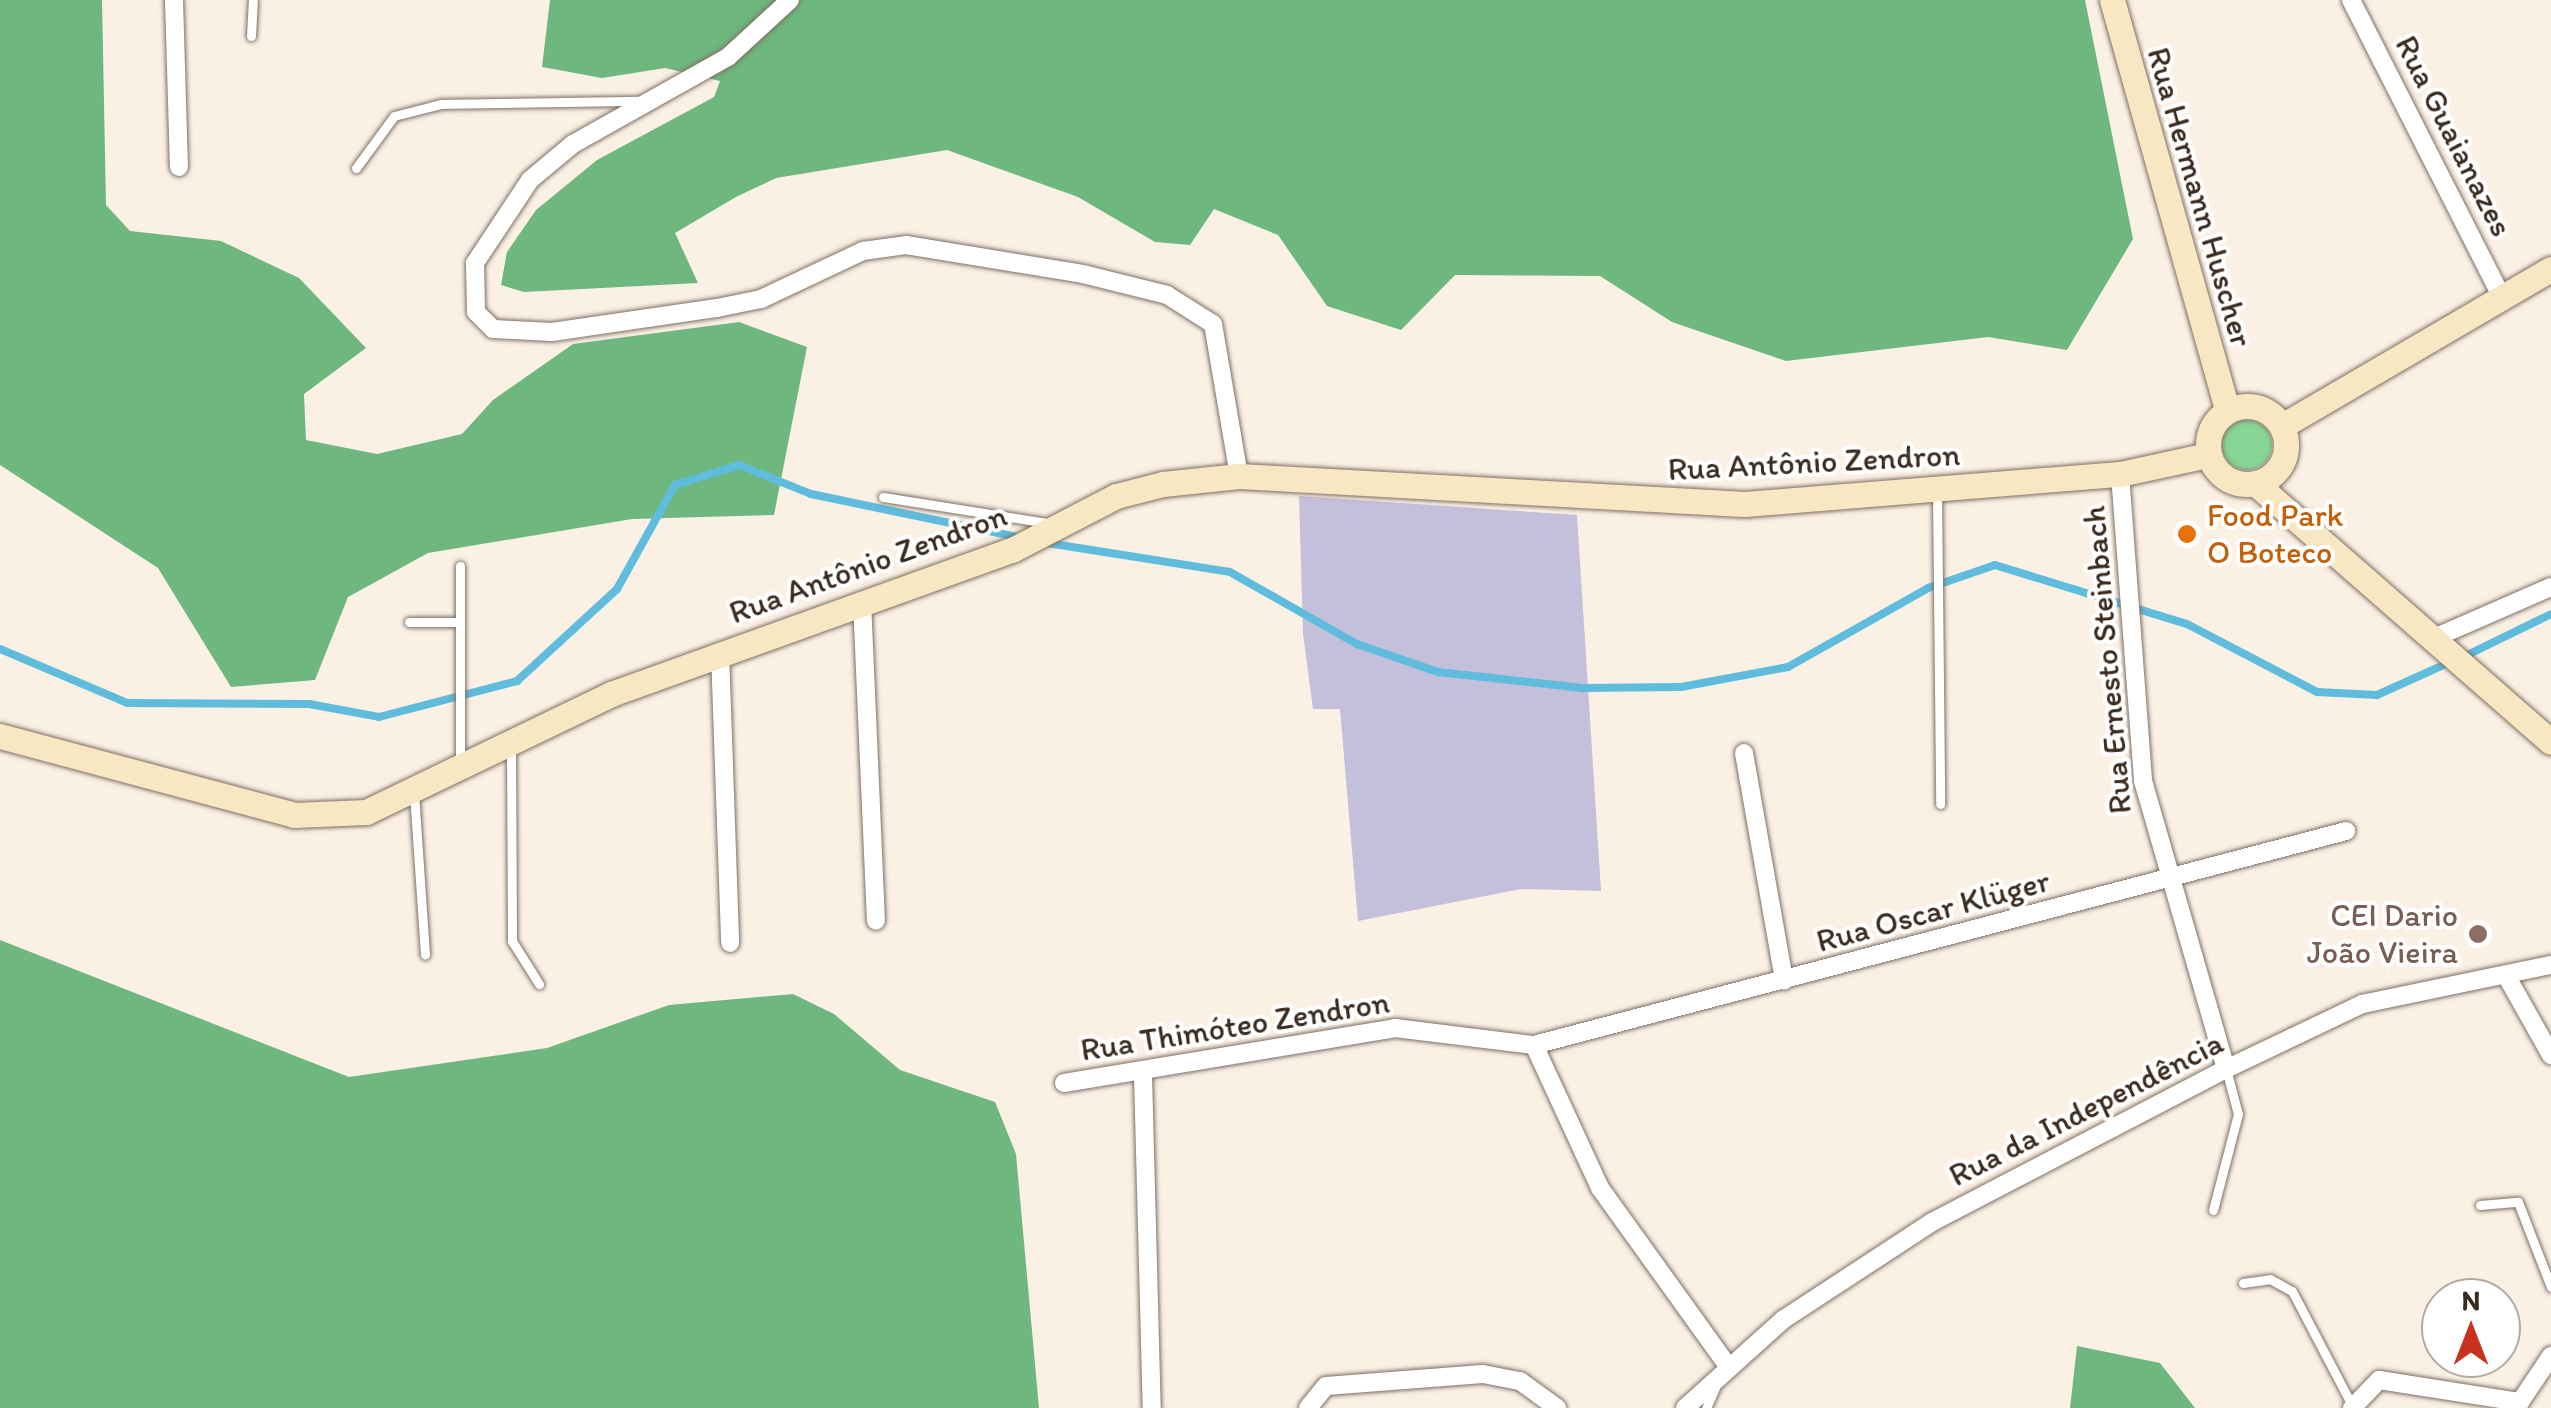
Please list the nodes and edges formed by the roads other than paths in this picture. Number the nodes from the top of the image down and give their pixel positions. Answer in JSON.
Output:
{"nodes":[{"id":1,"x":174,"y":0,"type":"edge"},
{"id":2,"x":252,"y":0,"type":"edge"},
{"id":3,"x":790,"y":0,"type":"edge"},
{"id":4,"x":2112,"y":0,"type":"edge"},
{"id":5,"x":2351,"y":0,"type":"edge"},
{"id":6,"x":251,"y":36,"type":"dead end"},
{"id":7,"x":647,"y":101,"type":"junction"},
{"id":8,"x":180,"y":166,"type":"dead end"},
{"id":9,"x":356,"y":168,"type":"dead end"},
{"id":10,"x":2551,"y":269,"type":"edge"},
{"id":11,"x":2503,"y":300,"type":"junction"},
{"id":12,"x":2227,"y":410,"type":"junction"},
{"id":13,"x":2282,"y":426,"type":"junction"},
{"id":14,"x":2208,"y":455,"type":"junction"},
{"id":15,"x":2120,"y":474,"type":"junction"},
{"id":16,"x":1239,"y":476,"type":"junction"},
{"id":17,"x":2255,"y":483,"type":"junction"},
{"id":18,"x":1937,"y":490,"type":"junction"},
{"id":19,"x":883,"y":497,"type":"dead end"},
{"id":20,"x":1038,"y":536,"type":"junction"},
{"id":21,"x":460,"y":566,"type":"dead end"},
{"id":22,"x":2551,"y":587,"type":"edge"},
{"id":23,"x":862,"y":601,"type":"junction"},
{"id":24,"x":409,"y":622,"type":"dead end"},
{"id":25,"x":455,"y":622,"type":"junction"},
{"id":26,"x":2438,"y":643,"type":"junction"},
{"id":27,"x":720,"y":652,"type":"junction"},
{"id":28,"x":0,"y":736,"type":"edge"},
{"id":29,"x":2551,"y":742,"type":"edge"},
{"id":30,"x":511,"y":747,"type":"junction"},
{"id":31,"x":1744,"y":752,"type":"dead end"},
{"id":32,"x":462,"y":774,"type":"junction"},
{"id":33,"x":414,"y":793,"type":"junction"},
{"id":34,"x":1940,"y":804,"type":"dead end"},
{"id":35,"x":2346,"y":831,"type":"dead end"},
{"id":36,"x":2165,"y":880,"type":"junction"},
{"id":37,"x":876,"y":921,"type":"dead end"},
{"id":38,"x":730,"y":943,"type":"dead end"},
{"id":39,"x":425,"y":955,"type":"dead end"},
{"id":40,"x":2551,"y":965,"type":"edge"},
{"id":41,"x":2507,"y":978,"type":"junction"},
{"id":42,"x":1784,"y":981,"type":"junction"},
{"id":43,"x":539,"y":984,"type":"dead end"},
{"id":44,"x":1534,"y":1044,"type":"junction"},
{"id":45,"x":2551,"y":1056,"type":"edge"},
{"id":46,"x":2226,"y":1069,"type":"junction"},
{"id":47,"x":1143,"y":1075,"type":"junction"},
{"id":48,"x":1064,"y":1082,"type":"dead end"},
{"id":49,"x":2480,"y":1205,"type":"dead end"},
{"id":50,"x":2212,"y":1210,"type":"dead end"},
{"id":51,"x":2243,"y":1283,"type":"dead end"},
{"id":52,"x":2551,"y":1287,"type":"edge"},
{"id":53,"x":2551,"y":1356,"type":"edge"},
{"id":54,"x":1727,"y":1366,"type":"junction"},
{"id":55,"x":2518,"y":1405,"type":"edge"},
{"id":56,"x":2353,"y":1407,"type":"edge"},
{"id":57,"x":1152,"y":1408,"type":"edge"},
{"id":58,"x":1308,"y":1408,"type":"edge"},
{"id":59,"x":1557,"y":1408,"type":"edge"},
{"id":60,"x":1685,"y":1408,"type":"edge"},
{"id":61,"x":1706,"y":1408,"type":"edge"}],
"edges":[{"from":1,"to":8,"type":"street"},
{"from":2,"to":6,"type":"lane"},
{"from":3,"to":7,"type":"street"},
{"from":4,"to":12,"type":"street","name":"Rua Hermann Huscher"},
{"from":5,"to":11,"type":"street","name":"Rua Guaianazes"},
{"from":7,"to":9,"type":"lane"},
{"from":7,"to":16,"type":"street"},
{"from":10,"to":11,"type":"street"},
{"from":11,"to":13,"type":"street"},
{"from":12,"to":13,"type":"street"},
{"from":12,"to":14,"type":"street"},
{"from":13,"to":17,"type":"street"},
{"from":14,"to":15,"type":"street","name":"Rua Antônio Zendron"},
{"from":14,"to":17,"type":"street"},
{"from":15,"to":18,"type":"street","name":"Rua Antônio Zendron"},
{"from":15,"to":36,"type":"street","name":"Rua Ernesto Steinbach"},
{"from":16,"to":18,"type":"street","name":"Rua Antônio Zendron"},
{"from":16,"to":20,"type":"street","name":"Rua Antônio Zendron"},
{"from":17,"to":26,"type":"street"},
{"from":18,"to":34,"type":"lane"},
{"from":19,"to":20,"type":"lane"},
{"from":20,"to":23,"type":"street","name":"Rua Antônio Zendron"},
{"from":21,"to":25,"type":"lane"},
{"from":22,"to":26,"type":"street"},
{"from":23,"to":27,"type":"street","name":"Rua Antônio Zendron"},
{"from":23,"to":37,"type":"street"},
{"from":24,"to":25,"type":"lane"},
{"from":25,"to":32,"type":"lane"},
{"from":26,"to":29,"type":"street"},
{"from":27,"to":30,"type":"street","name":"Rua Antônio Zendron"},
{"from":27,"to":38,"type":"street"},
{"from":28,"to":33,"type":"street","name":"Rua Antônio Zendron"},
{"from":30,"to":32,"type":"street","name":"Rua Antônio Zendron"},
{"from":30,"to":43,"type":"lane"},
{"from":31,"to":42,"type":"street"},
{"from":32,"to":33,"type":"street","name":"Rua Antônio Zendron"},
{"from":33,"to":39,"type":"lane"},
{"from":35,"to":36,"type":"street","name":"Rua Oscar Klüger"},
{"from":36,"to":42,"type":"street","name":"Rua Oscar Klüger"},
{"from":36,"to":46,"type":"street","name":"Rua Ernesto Steinbach"},
{"from":40,"to":41,"type":"street","name":"Rua da Independência"},
{"from":41,"to":45,"type":"street"},
{"from":41,"to":46,"type":"street","name":"Rua da Independência"},
{"from":42,"to":44,"type":"street","name":"Rua Oscar Klüger"},
{"from":44,"to":47,"type":"street","name":"Rua Thimóteo Zendron"},
{"from":44,"to":54,"type":"street"},
{"from":46,"to":50,"type":"lane"},
{"from":46,"to":54,"type":"street","name":"Rua da Independência"},
{"from":47,"to":48,"type":"street","name":"Rua Thimóteo Zendron"},
{"from":47,"to":57,"type":"street"},
{"from":49,"to":52,"type":"lane"},
{"from":51,"to":56,"type":"lane"},
{"from":53,"to":55,"type":"street"},
{"from":54,"to":60,"type":"street"},
{"from":54,"to":61,"type":"lane","name":"Rua da Independência"},
{"from":55,"to":56,"type":"street"},
{"from":58,"to":59,"type":"street"}]}
